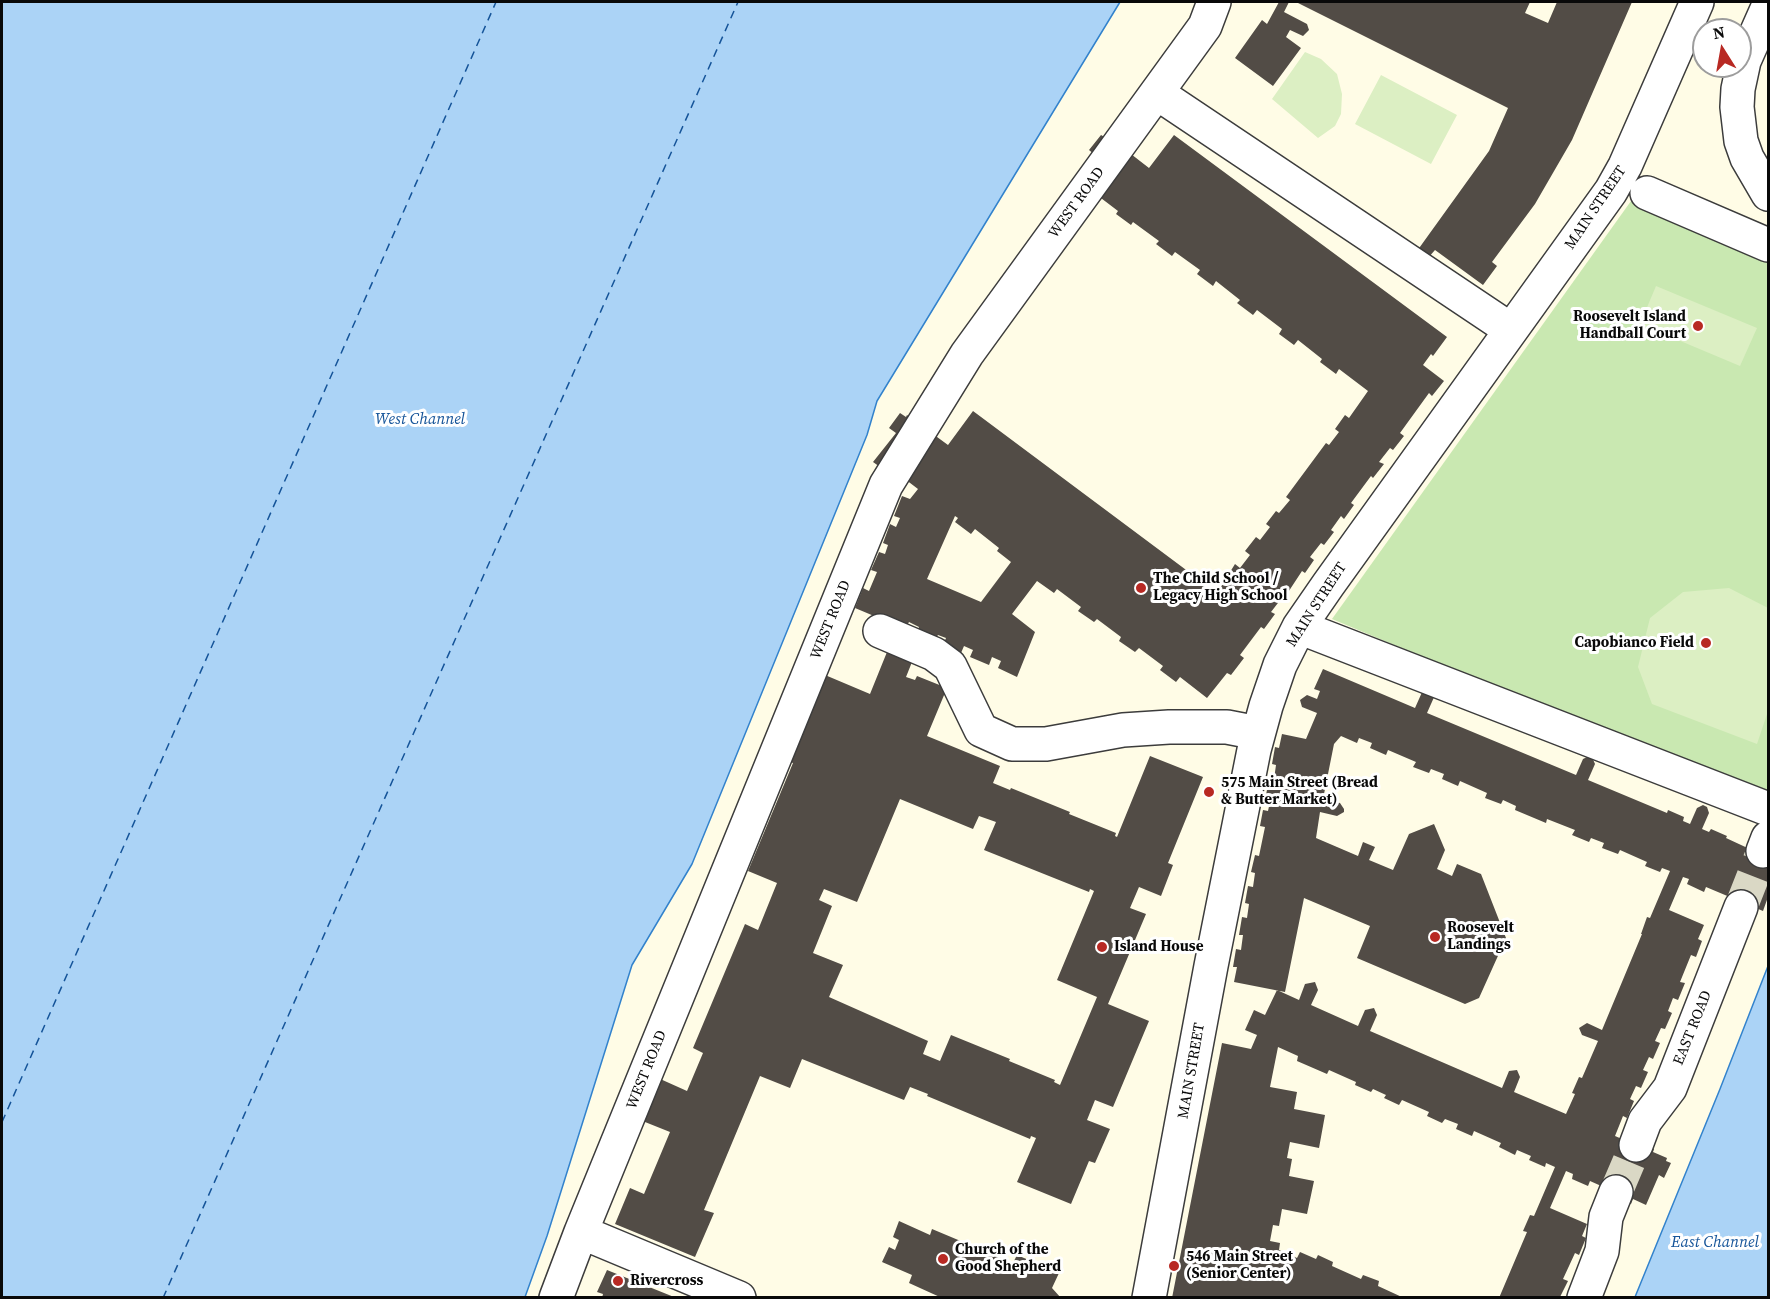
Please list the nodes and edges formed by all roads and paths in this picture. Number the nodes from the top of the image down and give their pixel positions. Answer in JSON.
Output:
{"nodes":[{"id":1,"x":1214,"y":2,"type":"edge"},
{"id":2,"x":1697,"y":2,"type":"edge"},
{"id":3,"x":1768,"y":7,"type":"edge"},
{"id":4,"x":1158,"y":93,"type":"junction"},
{"id":5,"x":1647,"y":193,"type":"dead end"},
{"id":6,"x":1768,"y":194,"type":"edge"},
{"id":7,"x":1768,"y":245,"type":"edge"},
{"id":8,"x":1511,"y":330,"type":"junction"},
{"id":9,"x":1299,"y":627,"type":"junction"},
{"id":10,"x":880,"y":631,"type":"dead end"},
{"id":11,"x":1258,"y":733,"type":"junction"},
{"id":12,"x":1768,"y":809,"type":"edge"},
{"id":13,"x":1741,"y":907,"type":"tunnel mouth"},
{"id":14,"x":1636,"y":1144,"type":"tunnel mouth"},
{"id":15,"x":1616,"y":1192,"type":"tunnel mouth"},
{"id":16,"x":581,"y":1232,"type":"junction"},
{"id":17,"x":556,"y":1298,"type":"edge"},
{"id":18,"x":739,"y":1298,"type":"edge"},
{"id":19,"x":1149,"y":1298,"type":"edge"},
{"id":20,"x":1584,"y":1298,"type":"edge"}],
"edges":[{"from":1,"to":4,"type":"street","name":"WEST ROAD"},
{"from":2,"to":8,"type":"street","name":"MAIN STREET"},
{"from":3,"to":6,"type":"street"},
{"from":4,"to":8,"type":"street"},
{"from":4,"to":16,"type":"street","name":"WEST ROAD"},
{"from":5,"to":7,"type":"street"},
{"from":8,"to":9,"type":"street","name":"MAIN STREET"},
{"from":9,"to":11,"type":"street","name":"MAIN STREET"},
{"from":9,"to":12,"type":"street"},
{"from":10,"to":11,"type":"street"},
{"from":11,"to":19,"type":"street","name":"MAIN STREET"},
{"from":13,"to":14,"type":"street","name":"EAST ROAD"},
{"from":15,"to":20,"type":"street"},
{"from":16,"to":17,"type":"street","name":"WEST ROAD"},
{"from":16,"to":18,"type":"street"}]}
